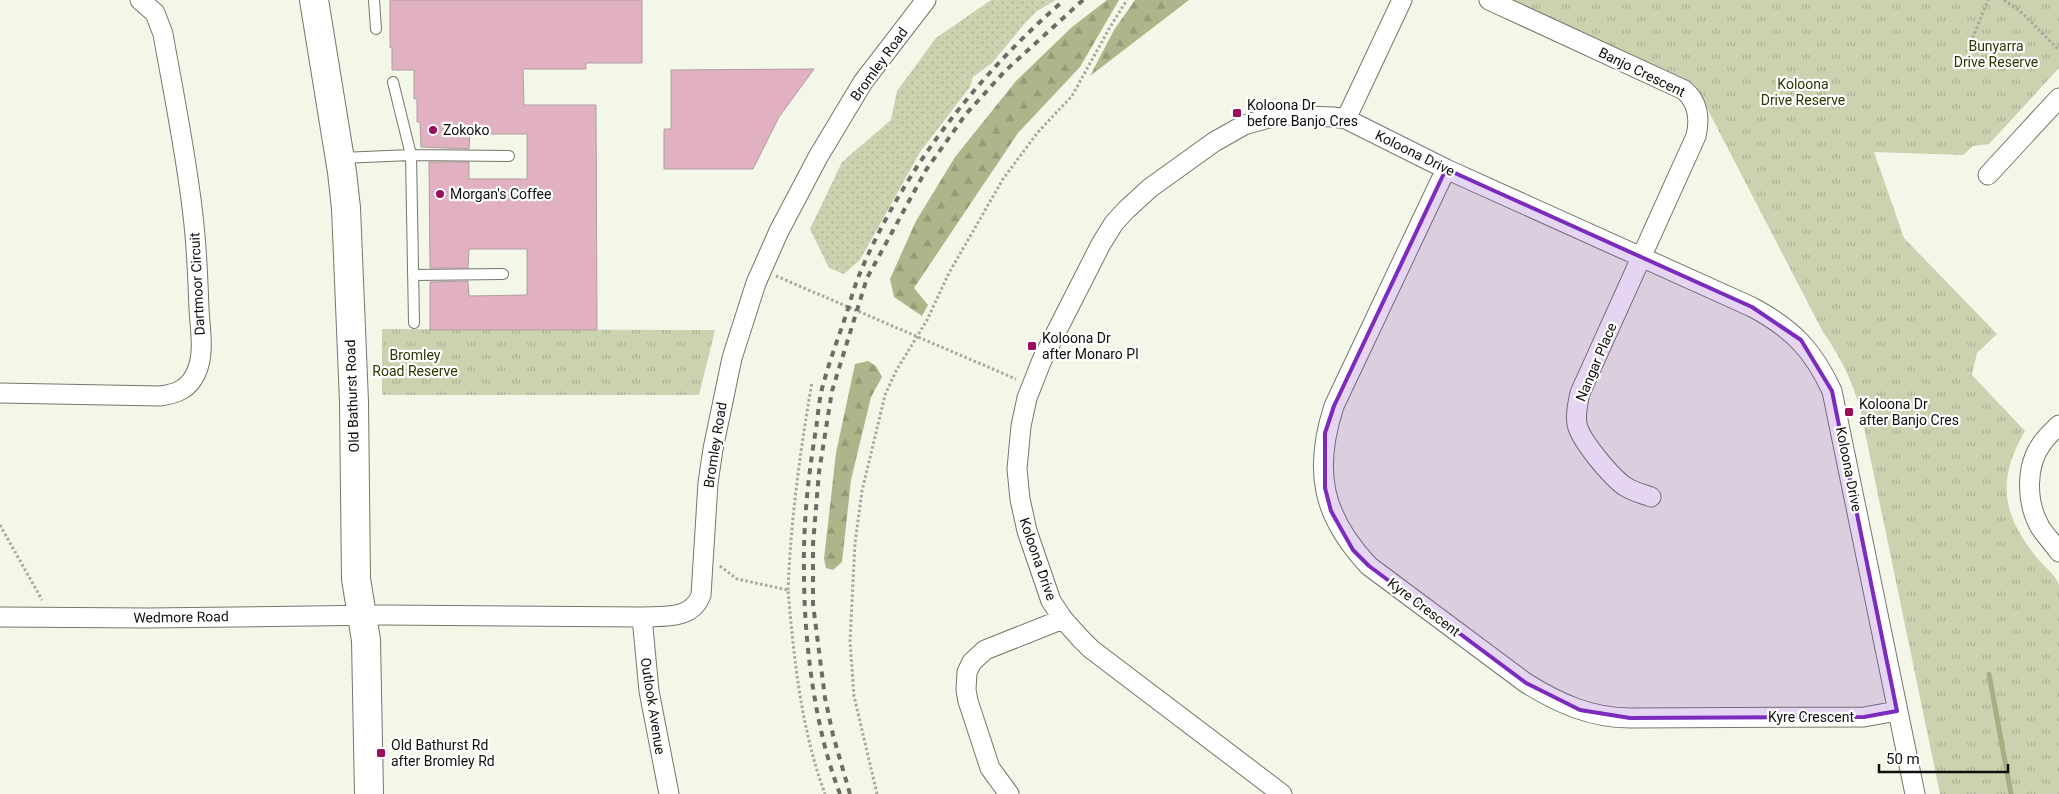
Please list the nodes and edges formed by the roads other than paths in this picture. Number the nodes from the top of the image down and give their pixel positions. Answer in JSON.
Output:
{"nodes":[{"id":1,"x":140,"y":0,"type":"edge"},
{"id":2,"x":314,"y":0,"type":"edge"},
{"id":3,"x":374,"y":0,"type":"edge"},
{"id":4,"x":926,"y":0,"type":"edge"},
{"id":5,"x":1402,"y":0,"type":"edge"},
{"id":6,"x":1489,"y":0,"type":"edge"},
{"id":7,"x":376,"y":29,"type":"dead end"},
{"id":8,"x":393,"y":82,"type":"dead end"},
{"id":9,"x":2059,"y":98,"type":"edge"},
{"id":10,"x":1346,"y":119,"type":"junction"},
{"id":11,"x":411,"y":155,"type":"junction"},
{"id":12,"x":509,"y":156,"type":"dead end"},
{"id":13,"x":340,"y":158,"type":"junction"},
{"id":14,"x":1446,"y":169,"type":"junction"},
{"id":15,"x":1988,"y":175,"type":"dead end"},
{"id":16,"x":1642,"y":258,"type":"junction"},
{"id":17,"x":413,"y":274,"type":"junction"},
{"id":18,"x":503,"y":274,"type":"dead end"},
{"id":19,"x":414,"y":323,"type":"dead end"},
{"id":20,"x":0,"y":393,"type":"edge"},
{"id":21,"x":2059,"y":425,"type":"edge"},
{"id":22,"x":1651,"y":497,"type":"dead end"},
{"id":23,"x":2059,"y":552,"type":"edge"},
{"id":24,"x":362,"y":615,"type":"junction"},
{"id":25,"x":0,"y":617,"type":"edge"},
{"id":26,"x":642,"y":617,"type":"junction"},
{"id":27,"x":1063,"y":620,"type":"junction"},
{"id":28,"x":1897,"y":711,"type":"junction"},
{"id":29,"x":1279,"y":793,"type":"edge"},
{"id":30,"x":369,"y":794,"type":"edge"},
{"id":31,"x":669,"y":794,"type":"edge"},
{"id":32,"x":1009,"y":794,"type":"edge"},
{"id":33,"x":1915,"y":794,"type":"edge"}],
"edges":[{"from":1,"to":20,"type":"street","name":"Dartmoor Circuit"},
{"from":2,"to":13,"type":"main road","name":"Old Bathurst Road"},
{"from":3,"to":7,"type":"lane"},
{"from":4,"to":26,"type":"street","name":"Bromley Road"},
{"from":5,"to":10,"type":"street"},
{"from":6,"to":16,"type":"street","name":"Banjo Crescent"},
{"from":8,"to":11,"type":"lane"},
{"from":9,"to":15,"type":"street"},
{"from":10,"to":14,"type":"street","name":"Koloona Drive"},
{"from":10,"to":27,"type":"street","name":"Koloona Drive"},
{"from":11,"to":12,"type":"lane"},
{"from":11,"to":13,"type":"lane"},
{"from":11,"to":17,"type":"lane"},
{"from":13,"to":24,"type":"main road","name":"Old Bathurst Road"},
{"from":14,"to":16,"type":"street","name":"Koloona Drive"},
{"from":14,"to":28,"type":"street","name":"Kyre Crescent"},
{"from":16,"to":22,"type":"street","name":"Nangar Place"},
{"from":16,"to":28,"type":"street","name":"Koloona Drive"},
{"from":17,"to":18,"type":"lane"},
{"from":17,"to":19,"type":"lane"},
{"from":21,"to":23,"type":"street"},
{"from":24,"to":25,"type":"street","name":"Wedmore Road"},
{"from":24,"to":26,"type":"street","name":"Bromley Road"},
{"from":24,"to":30,"type":"main road","name":"Old Bathurst Road"},
{"from":26,"to":31,"type":"street","name":"Outlook Avenue"},
{"from":27,"to":29,"type":"street","name":"Koloona Drive"},
{"from":27,"to":32,"type":"street"},
{"from":28,"to":33,"type":"street","name":"Koloona Drive"}]}
